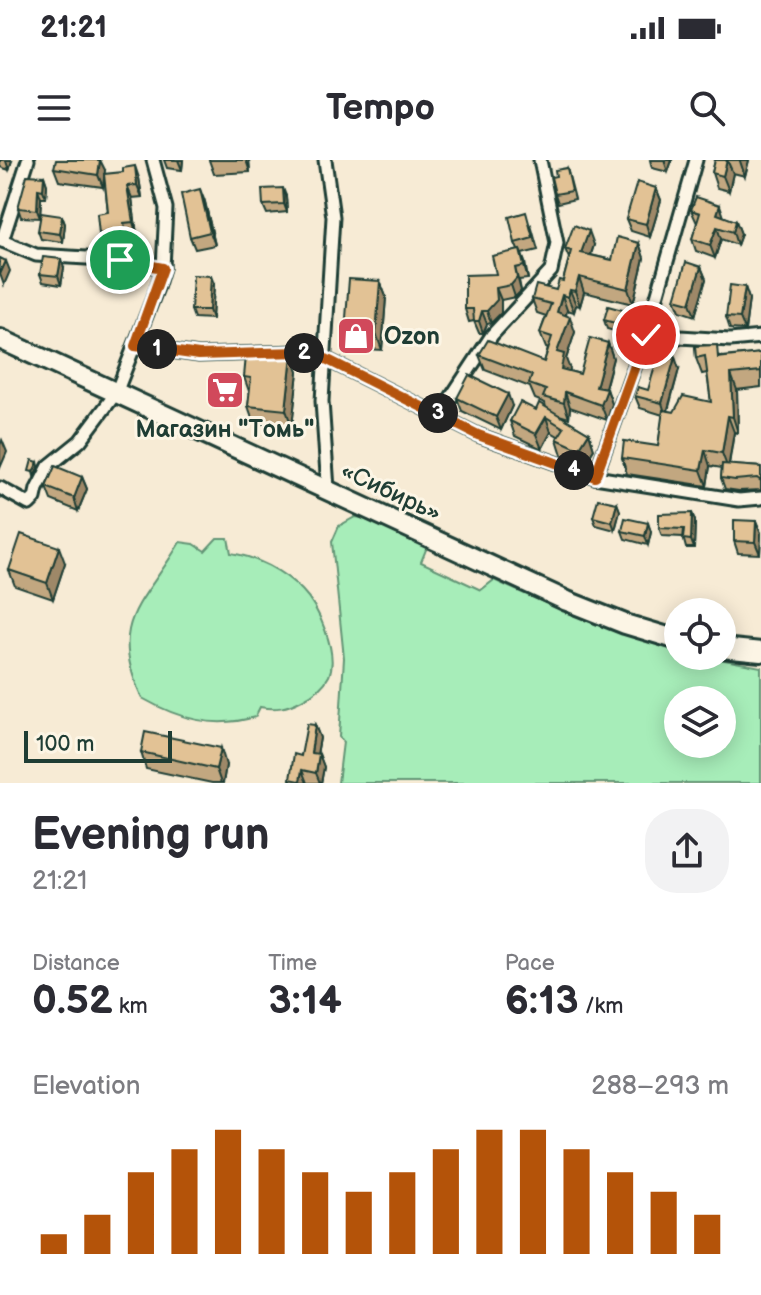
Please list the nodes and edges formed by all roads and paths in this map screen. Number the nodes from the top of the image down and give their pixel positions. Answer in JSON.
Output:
{"nodes":[{"id":1,"x":28,"y":160,"type":"edge"},
{"id":2,"x":153,"y":160,"type":"edge"},
{"id":3,"x":325,"y":160,"type":"edge"},
{"id":4,"x":540,"y":160,"type":"edge"},
{"id":5,"x":696,"y":160,"type":"edge"},
{"id":6,"x":1,"y":241,"type":"edge"},
{"id":7,"x":163,"y":268,"type":"junction"},
{"id":8,"x":646,"y":335,"type":"junction"},
{"id":9,"x":761,"y":337,"type":"edge"},
{"id":10,"x":0,"y":339,"type":"edge"},
{"id":11,"x":135,"y":346,"type":"junction"},
{"id":12,"x":326,"y":359,"type":"junction"},
{"id":13,"x":116,"y":393,"type":"junction"},
{"id":14,"x":440,"y":414,"type":"junction"},
{"id":15,"x":595,"y":477,"type":"junction"},
{"id":16,"x":0,"y":488,"type":"edge"},
{"id":17,"x":328,"y":489,"type":"junction"},
{"id":18,"x":761,"y":498,"type":"edge"},
{"id":19,"x":664,"y":636,"type":"edge"},
{"id":20,"x":736,"y":649,"type":"edge"},
{"id":21,"x":761,"y":652,"type":"edge"}],
"edges":[{"from":1,"to":6,"type":"street"},
{"from":2,"to":7,"type":"street"},
{"from":3,"to":12,"type":"street"},
{"from":4,"to":14,"type":"street"},
{"from":5,"to":8,"type":"street"},
{"from":6,"to":7,"type":"street"},
{"from":7,"to":11,"type":"street"},
{"from":8,"to":9,"type":"street"},
{"from":8,"to":15,"type":"street"},
{"from":10,"to":13,"type":"highway","name":"«Сибирь»"},
{"from":11,"to":12,"type":"street"},
{"from":11,"to":13,"type":"street"},
{"from":12,"to":14,"type":"street"},
{"from":12,"to":17,"type":"street"},
{"from":13,"to":16,"type":"street"},
{"from":13,"to":17,"type":"highway","name":"«Сибирь»"},
{"from":14,"to":15,"type":"street"},
{"from":15,"to":18,"type":"street"},
{"from":17,"to":19,"type":"highway","name":"«Сибирь»"},
{"from":20,"to":21,"type":"highway"}]}
